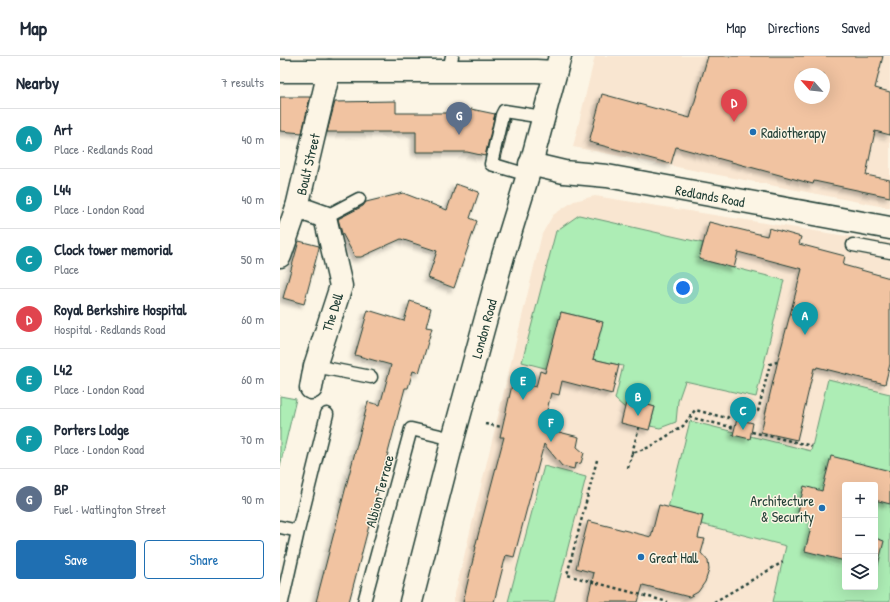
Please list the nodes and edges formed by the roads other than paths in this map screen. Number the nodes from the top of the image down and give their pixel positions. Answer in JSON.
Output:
{"nodes":[{"id":1,"x":450,"y":64,"type":"edge"},
{"id":2,"x":558,"y":64,"type":"edge"},
{"id":3,"x":280,"y":71,"type":"edge"},
{"id":4,"x":329,"y":71,"type":"junction"},
{"id":5,"x":543,"y":117,"type":"junction"},
{"id":6,"x":529,"y":170,"type":"junction"},
{"id":7,"x":359,"y":199,"type":"dead end"},
{"id":8,"x":297,"y":207,"type":"junction"},
{"id":9,"x":325,"y":217,"type":"junction"},
{"id":10,"x":890,"y":228,"type":"edge"},
{"id":11,"x":853,"y":245,"type":"dead end"},
{"id":12,"x":890,"y":252,"type":"edge"},
{"id":13,"x":280,"y":256,"type":"edge"},
{"id":14,"x":315,"y":366,"type":"junction"},
{"id":15,"x":371,"y":377,"type":"dead end"},
{"id":16,"x":311,"y":388,"type":"dead end"},
{"id":17,"x":327,"y":414,"type":"dead end"},
{"id":18,"x":453,"y":439,"type":"junction"},
{"id":19,"x":280,"y":527,"type":"edge"},
{"id":20,"x":298,"y":531,"type":"junction"},
{"id":21,"x":282,"y":602,"type":"edge"},
{"id":22,"x":364,"y":602,"type":"edge"},
{"id":23,"x":411,"y":602,"type":"edge"}],
"edges":[{"from":1,"to":2,"type":"street"},
{"from":1,"to":4,"type":"street"},
{"from":2,"to":5,"type":"street","name":"London Road"},
{"from":3,"to":4,"type":"street"},
{"from":4,"to":8,"type":"street","name":"Boult Street"},
{"from":5,"to":6,"type":"street","name":"London Road"},
{"from":5,"to":6,"type":"lane"},
{"from":6,"to":10,"type":"street","name":"Redlands Road"},
{"from":6,"to":18,"type":"street","name":"London Road"},
{"from":7,"to":9,"type":"lane"},
{"from":8,"to":9,"type":"street"},
{"from":8,"to":13,"type":"street","name":"Boult Street"},
{"from":9,"to":14,"type":"street","name":"The Dell"},
{"from":11,"to":12,"type":"lane"},
{"from":14,"to":15,"type":"lane"},
{"from":14,"to":16,"type":"street","name":"The Dell"},
{"from":17,"to":20,"type":"lane"},
{"from":18,"to":22,"type":"lane","name":"Albion Terrace"},
{"from":18,"to":23,"type":"street","name":"London Road"},
{"from":19,"to":20,"type":"lane"},
{"from":20,"to":21,"type":"lane"}]}
